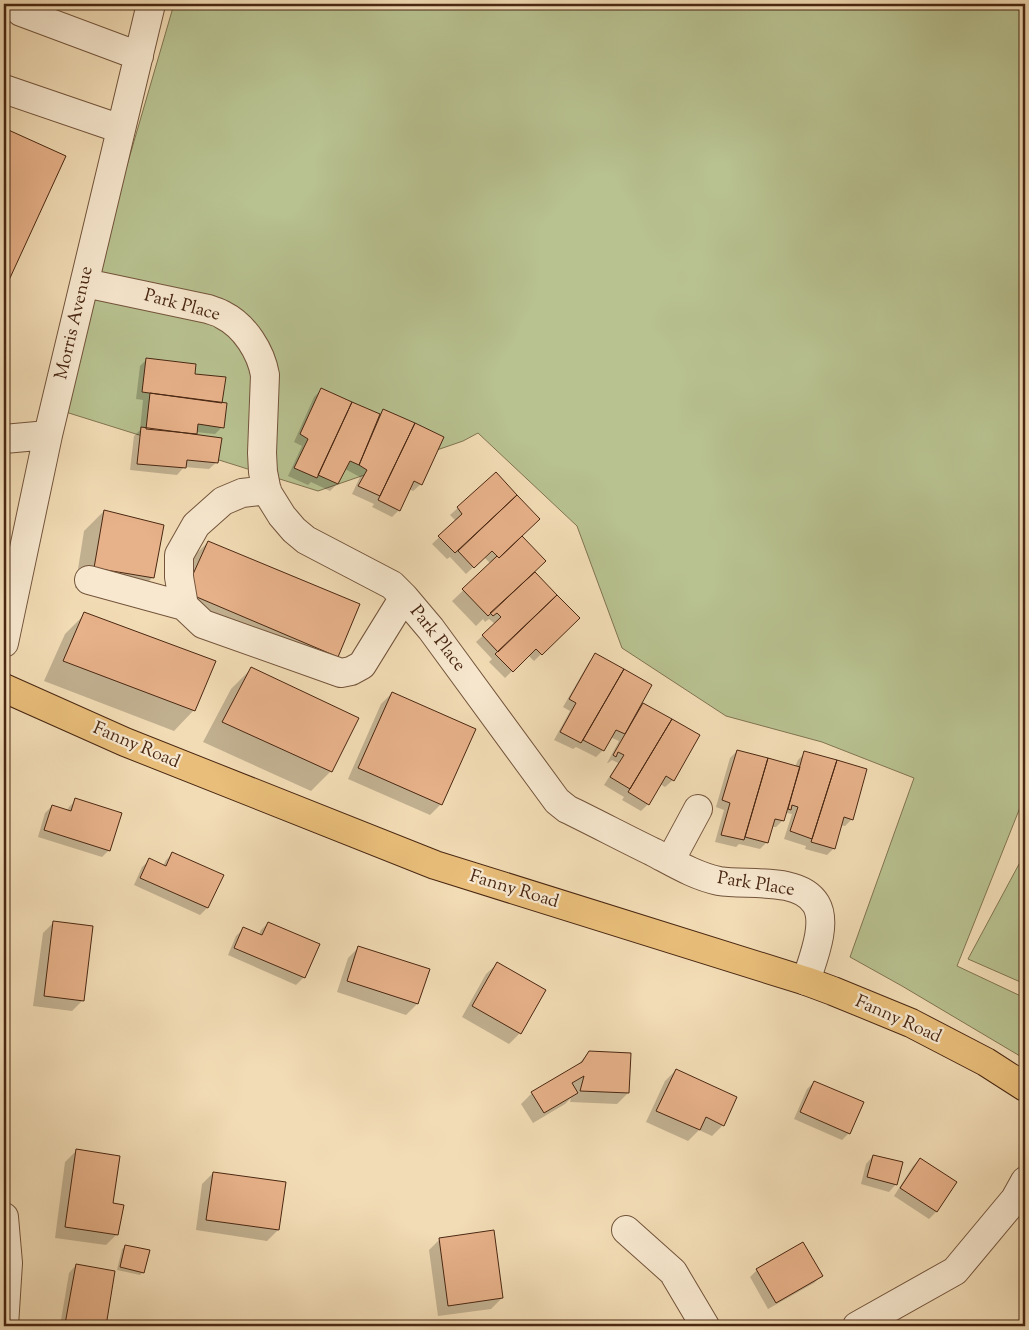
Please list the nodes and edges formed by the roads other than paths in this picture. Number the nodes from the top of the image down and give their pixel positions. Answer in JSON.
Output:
{"nodes":[{"id":1,"x":12,"y":4,"type":"edge"},
{"id":2,"x":151,"y":4,"type":"edge"},
{"id":3,"x":139,"y":56,"type":"junction"},
{"id":4,"x":4,"y":89,"type":"edge"},
{"id":5,"x":121,"y":128,"type":"junction"},
{"id":6,"x":85,"y":283,"type":"junction"},
{"id":7,"x":48,"y":435,"type":"junction"},
{"id":8,"x":4,"y":439,"type":"edge"},
{"id":9,"x":267,"y":490,"type":"junction"},
{"id":10,"x":89,"y":580,"type":"dead end"},
{"id":11,"x":404,"y":597,"type":"junction"},
{"id":12,"x":184,"y":606,"type":"junction"},
{"id":13,"x":4,"y":643,"type":"edge"},
{"id":14,"x":4,"y":688,"type":"edge"},
{"id":15,"x":698,"y":809,"type":"dead end"},
{"id":16,"x":670,"y":861,"type":"junction"},
{"id":17,"x":806,"y":982,"type":"junction"},
{"id":18,"x":1025,"y":1087,"type":"edge"},
{"id":19,"x":1025,"y":1181,"type":"edge"},
{"id":20,"x":4,"y":1218,"type":"edge"},
{"id":21,"x":626,"y":1230,"type":"dead end"},
{"id":22,"x":4,"y":1326,"type":"edge"},
{"id":23,"x":704,"y":1326,"type":"edge"},
{"id":24,"x":856,"y":1326,"type":"edge"}],
"edges":[{"from":1,"to":3,"type":"street"},
{"from":2,"to":3,"type":"street","name":"Morris Avenue"},
{"from":3,"to":5,"type":"street","name":"Morris Avenue"},
{"from":4,"to":5,"type":"street"},
{"from":5,"to":6,"type":"street","name":"Morris Avenue"},
{"from":6,"to":7,"type":"street","name":"Morris Avenue"},
{"from":6,"to":9,"type":"street","name":"Park Place"},
{"from":7,"to":8,"type":"street"},
{"from":7,"to":13,"type":"street","name":"Morris Avenue"},
{"from":9,"to":11,"type":"street","name":"Park Place"},
{"from":9,"to":12,"type":"street"},
{"from":10,"to":12,"type":"street"},
{"from":11,"to":12,"type":"street"},
{"from":11,"to":16,"type":"street","name":"Park Place"},
{"from":14,"to":17,"type":"main road","name":"Fanny Road"},
{"from":15,"to":16,"type":"street"},
{"from":16,"to":17,"type":"street","name":"Park Place"},
{"from":17,"to":18,"type":"main road","name":"Fanny Road"},
{"from":19,"to":24,"type":"street"},
{"from":20,"to":22,"type":"street"},
{"from":21,"to":23,"type":"street"}]}
